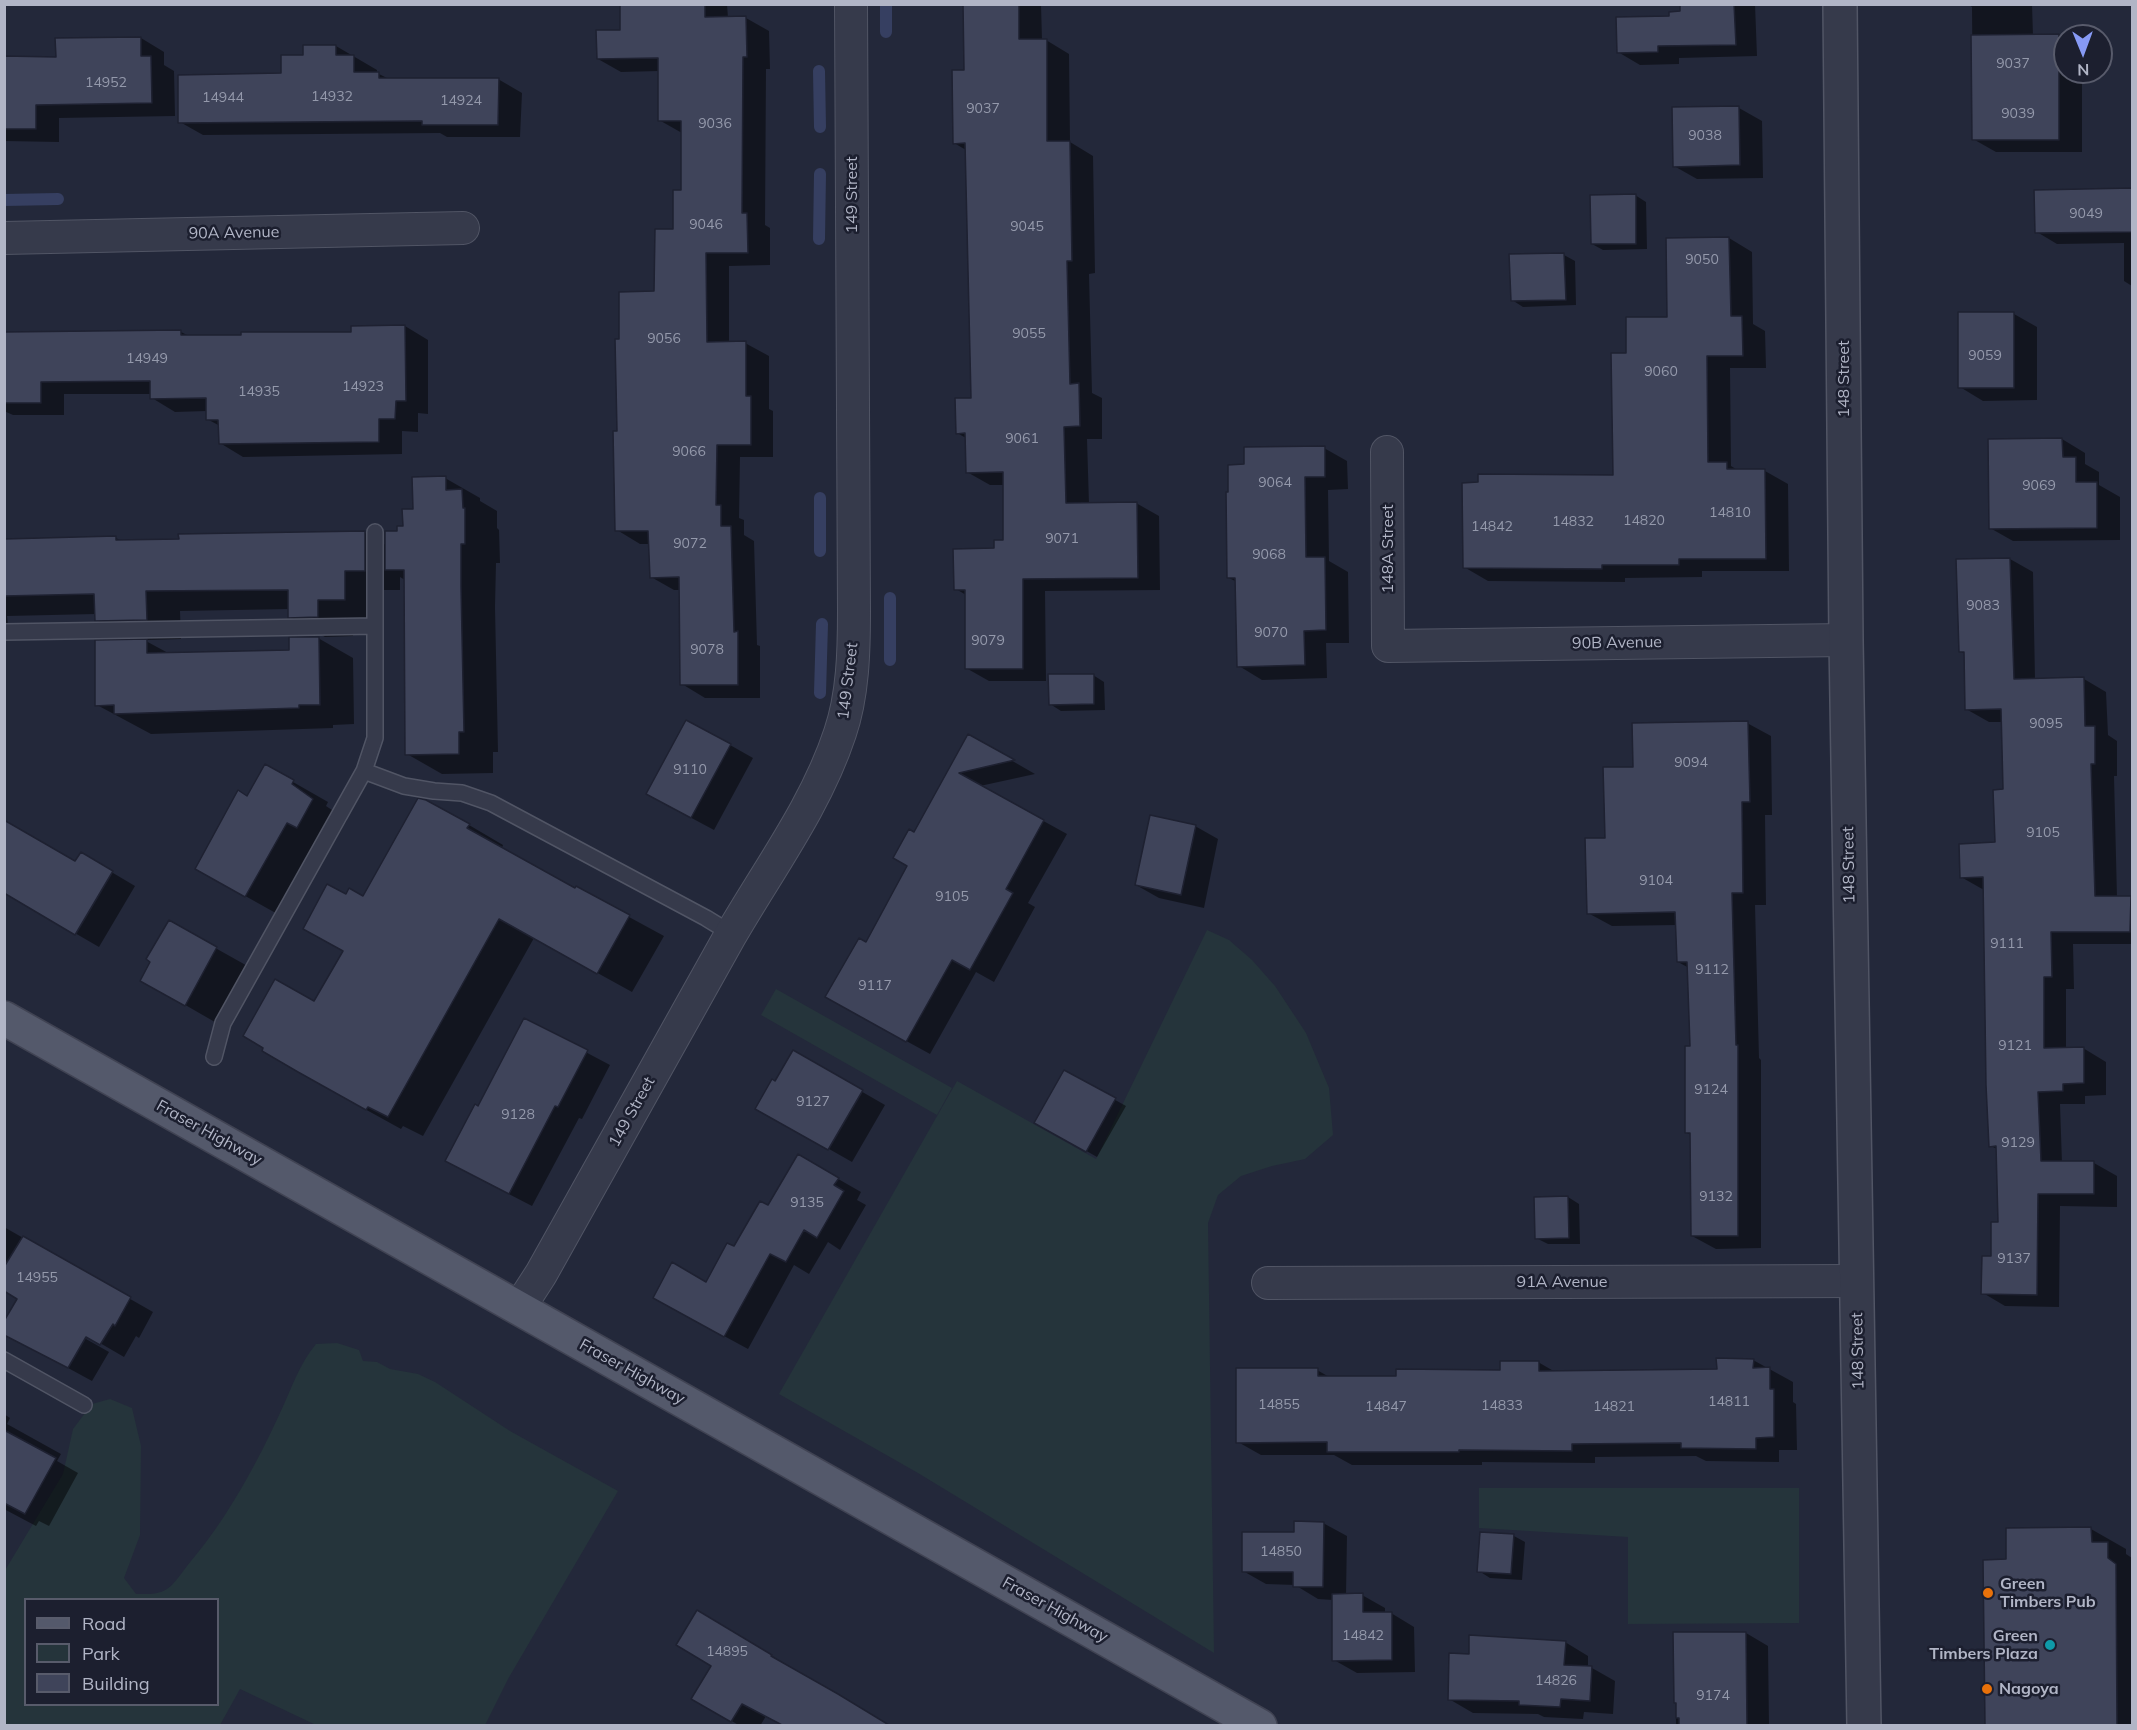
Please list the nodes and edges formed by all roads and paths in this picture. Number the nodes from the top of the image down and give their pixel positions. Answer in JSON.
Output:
{"nodes":[{"id":1,"x":851,"y":4,"type":"edge"},
{"id":2,"x":1840,"y":4,"type":"edge"},
{"id":3,"x":464,"y":228,"type":"dead end"},
{"id":4,"x":4,"y":238,"type":"edge"},
{"id":5,"x":1387,"y":452,"type":"dead end"},
{"id":6,"x":375,"y":532,"type":"dead end"},
{"id":7,"x":375,"y":626,"type":"junction"},
{"id":8,"x":4,"y":632,"type":"edge"},
{"id":9,"x":1846,"y":639,"type":"junction"},
{"id":10,"x":1388,"y":646,"type":"joint"},
{"id":11,"x":364,"y":771,"type":"junction"},
{"id":12,"x":732,"y":934,"type":"junction"},
{"id":13,"x":4,"y":1018,"type":"edge"},
{"id":14,"x":214,"y":1057,"type":"dead end"},
{"id":15,"x":1856,"y":1281,"type":"junction"},
{"id":16,"x":1268,"y":1283,"type":"dead end"},
{"id":17,"x":519,"y":1308,"type":"junction"},
{"id":18,"x":4,"y":1360,"type":"edge"},
{"id":19,"x":84,"y":1405,"type":"dead end"},
{"id":20,"x":1260,"y":1725,"type":"edge"},
{"id":21,"x":1864,"y":1725,"type":"edge"}],
"edges":[{"from":1,"to":12,"type":"street","name":"149 Street"},
{"from":2,"to":9,"type":"street","name":"148 Street"},
{"from":3,"to":4,"type":"street","name":"90A Avenue"},
{"from":5,"to":10,"type":"street","name":"148A Street"},
{"from":6,"to":7,"type":"lane"},
{"from":7,"to":8,"type":"lane"},
{"from":7,"to":11,"type":"lane"},
{"from":9,"to":10,"type":"street","name":"90B Avenue"},
{"from":9,"to":15,"type":"street","name":"148 Street"},
{"from":11,"to":12,"type":"lane"},
{"from":11,"to":14,"type":"lane"},
{"from":12,"to":17,"type":"street","name":"149 Street"},
{"from":13,"to":17,"type":"main road","name":"Fraser Highway"},
{"from":15,"to":16,"type":"street","name":"91A Avenue"},
{"from":15,"to":21,"type":"street","name":"148 Street"},
{"from":17,"to":20,"type":"main road","name":"Fraser Highway"},
{"from":18,"to":19,"type":"lane"}]}
